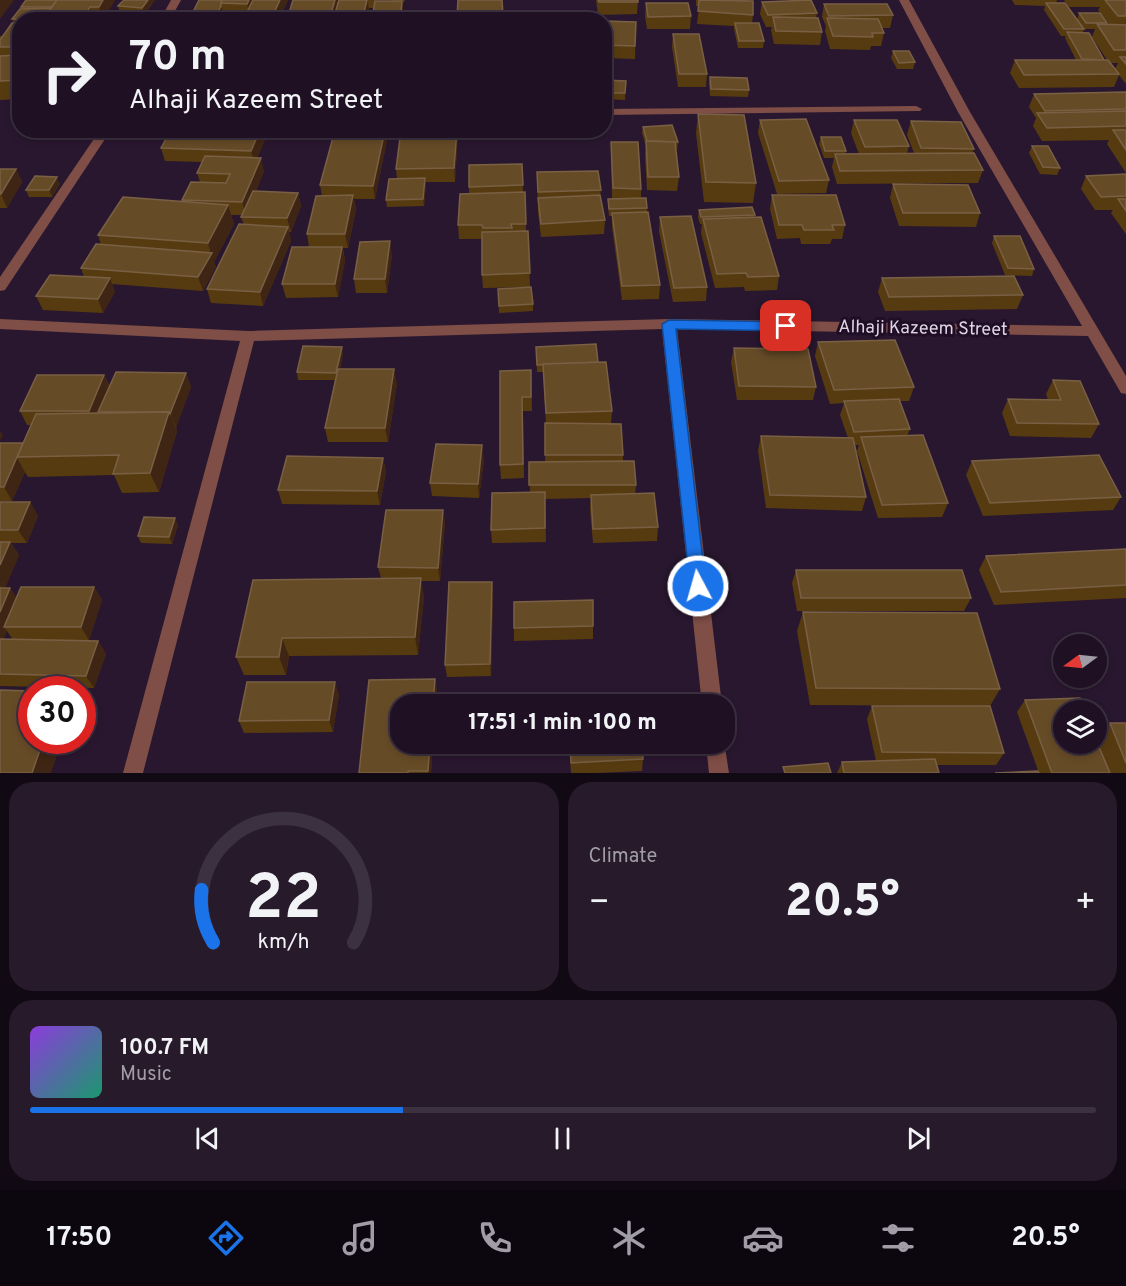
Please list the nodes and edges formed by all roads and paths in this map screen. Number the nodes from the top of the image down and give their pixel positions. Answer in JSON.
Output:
{"nodes":[{"id":1,"x":904,"y":0,"type":"edge"},
{"id":2,"x":916,"y":109,"type":"dead end"},
{"id":3,"x":612,"y":112,"type":"edge"},
{"id":4,"x":101,"y":138,"type":"edge"},
{"id":5,"x":0,"y":288,"type":"edge"},
{"id":6,"x":0,"y":324,"type":"edge"},
{"id":7,"x":669,"y":324,"type":"junction"},
{"id":8,"x":1093,"y":331,"type":"junction"},
{"id":9,"x":248,"y":336,"type":"junction"},
{"id":10,"x":1126,"y":389,"type":"edge"},
{"id":11,"x":711,"y":694,"type":"edge"},
{"id":12,"x":717,"y":754,"type":"edge"},
{"id":13,"x":133,"y":773,"type":"edge"},
{"id":14,"x":719,"y":773,"type":"edge"}],
"edges":[{"from":1,"to":8,"type":"street"},
{"from":2,"to":3,"type":"street"},
{"from":4,"to":5,"type":"street"},
{"from":6,"to":9,"type":"street","name":"Alhaji Kazeem Street"},
{"from":7,"to":8,"type":"street","name":"Alhaji Kazeem Street"},
{"from":7,"to":9,"type":"street","name":"Alhaji Kazeem Street"},
{"from":7,"to":11,"type":"street"},
{"from":8,"to":10,"type":"street"},
{"from":9,"to":13,"type":"street"},
{"from":12,"to":14,"type":"street"}]}
